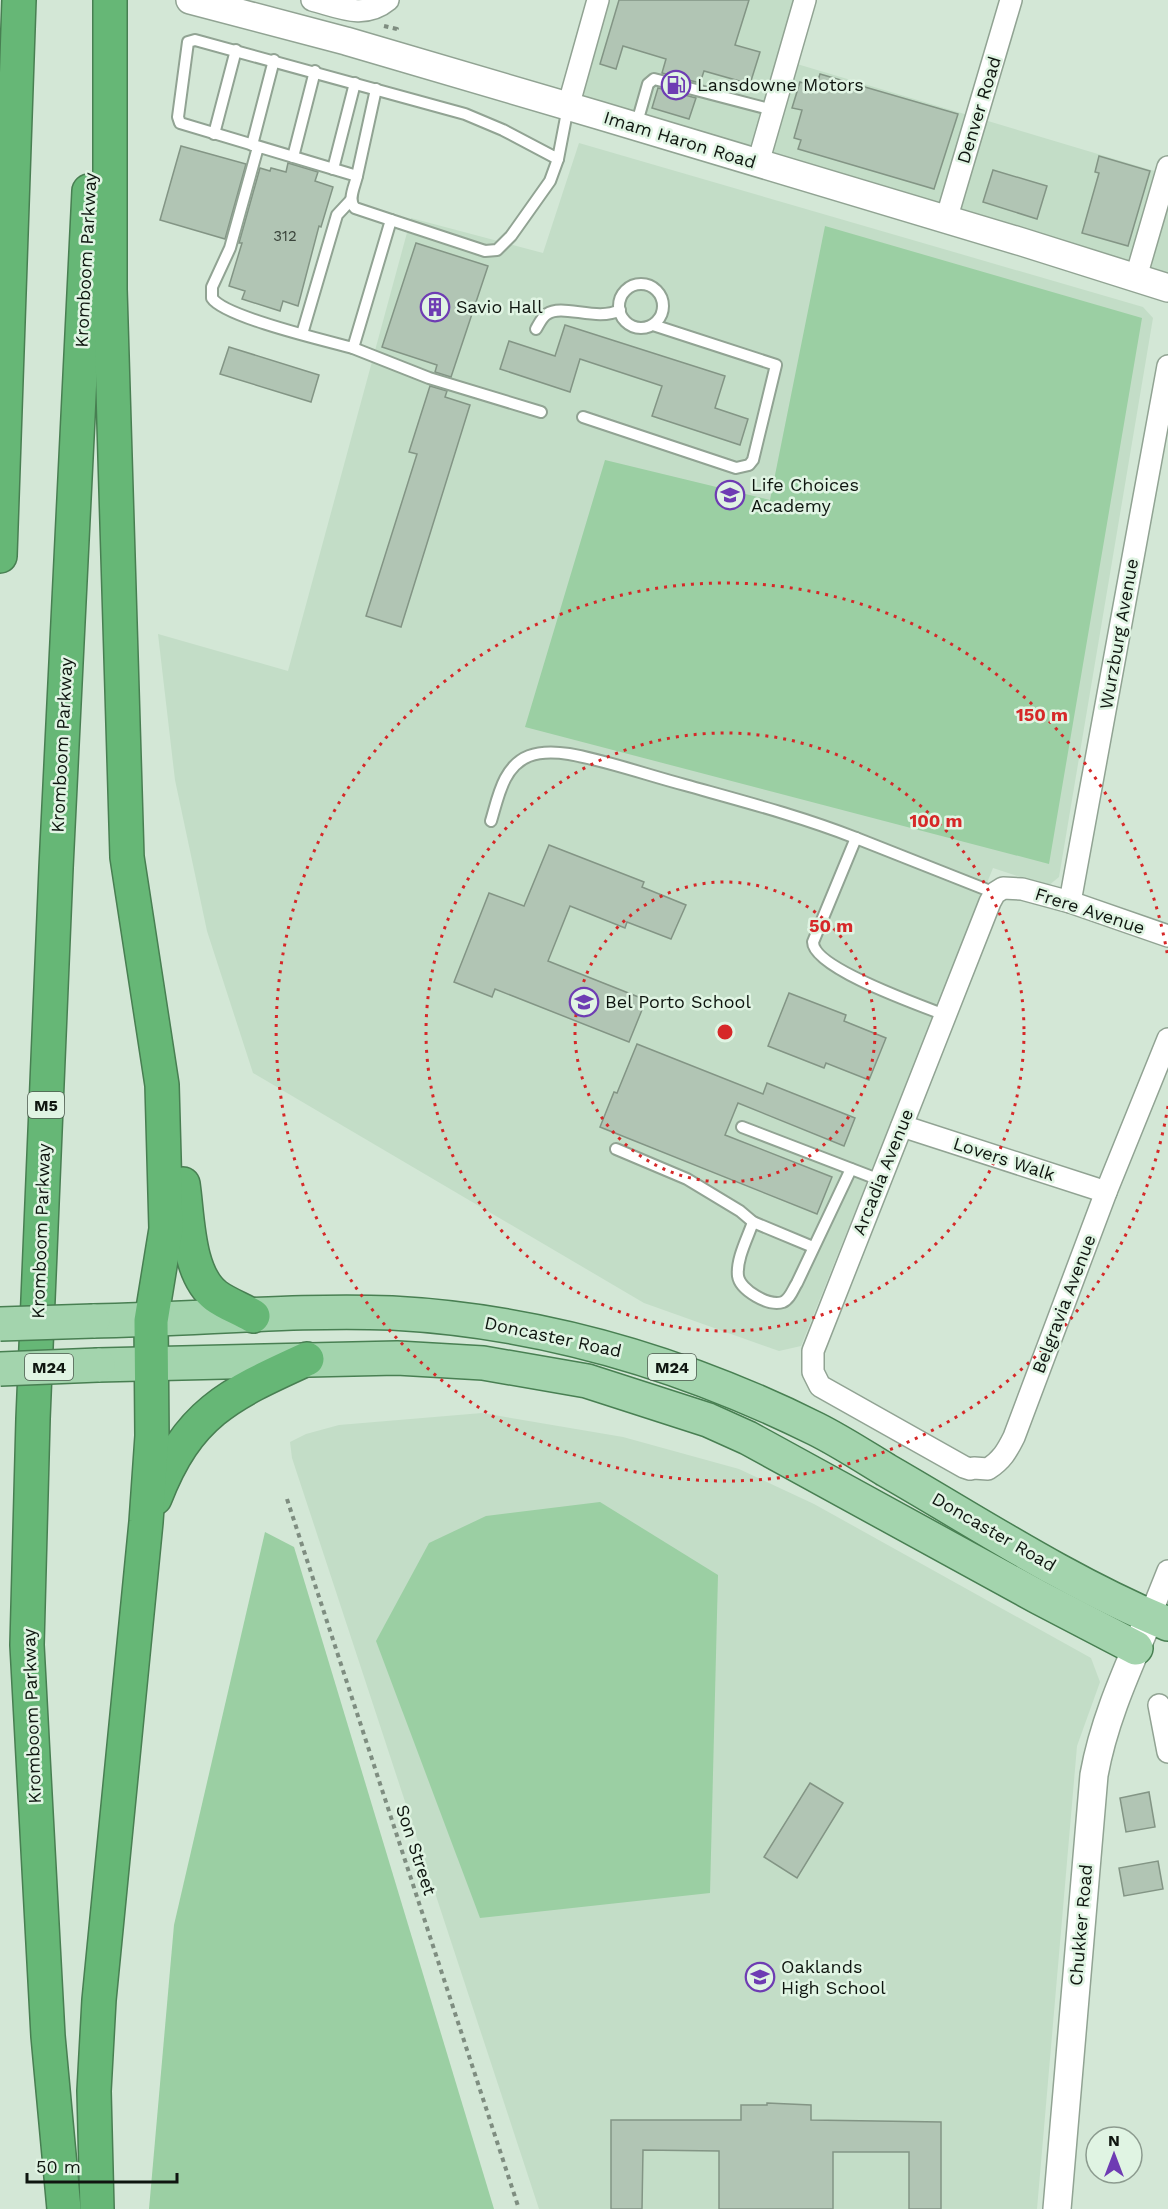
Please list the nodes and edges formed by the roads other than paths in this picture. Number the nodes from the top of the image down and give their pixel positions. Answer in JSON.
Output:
{"nodes":[{"id":1,"x":98,"y":0,"type":"edge"},
{"id":2,"x":110,"y":0,"type":"edge"},
{"id":3,"x":190,"y":0,"type":"edge"},
{"id":4,"x":312,"y":0,"type":"edge"},
{"id":5,"x":388,"y":0,"type":"edge"},
{"id":6,"x":598,"y":0,"type":"edge"},
{"id":7,"x":805,"y":0,"type":"edge"},
{"id":8,"x":1011,"y":0,"type":"edge"},
{"id":9,"x":19,"y":3,"type":"edge"},
{"id":10,"x":236,"y":50,"type":"junction"},
{"id":11,"x":274,"y":60,"type":"junction"},
{"id":12,"x":315,"y":71,"type":"junction"},
{"id":13,"x":355,"y":83,"type":"junction"},
{"id":14,"x":376,"y":88,"type":"junction"},
{"id":15,"x":568,"y":107,"type":"junction"},
{"id":16,"x":0,"y":108,"type":"edge"},
{"id":17,"x":773,"y":110,"type":"junction"},
{"id":18,"x":636,"y":127,"type":"junction"},
{"id":19,"x":214,"y":134,"type":"junction"},
{"id":20,"x":255,"y":146,"type":"junction"},
{"id":21,"x":293,"y":157,"type":"junction"},
{"id":22,"x":558,"y":159,"type":"junction"},
{"id":23,"x":758,"y":163,"type":"junction"},
{"id":24,"x":1168,"y":167,"type":"edge"},
{"id":25,"x":333,"y":169,"type":"junction"},
{"id":26,"x":357,"y":176,"type":"junction"},
{"id":27,"x":351,"y":200,"type":"junction"},
{"id":28,"x":391,"y":220,"type":"junction"},
{"id":29,"x":946,"y":220,"type":"junction"},
{"id":30,"x":1136,"y":277,"type":"junction"},
{"id":31,"x":1168,"y":288,"type":"edge"},
{"id":32,"x":620,"y":310,"type":"junction"},
{"id":33,"x":653,"y":324,"type":"junction"},
{"id":34,"x":536,"y":330,"type":"dead end"},
{"id":35,"x":302,"y":334,"type":"junction"},
{"id":36,"x":353,"y":348,"type":"junction"},
{"id":37,"x":1168,"y":366,"type":"edge"},
{"id":38,"x":541,"y":412,"type":"dead end"},
{"id":39,"x":583,"y":417,"type":"dead end"},
{"id":40,"x":0,"y":556,"type":"edge"},
{"id":41,"x":491,"y":821,"type":"dead end"},
{"id":42,"x":856,"y":838,"type":"junction"},
{"id":43,"x":1004,"y":890,"type":"junction"},
{"id":44,"x":1070,"y":902,"type":"junction"},
{"id":45,"x":1168,"y":936,"type":"edge"},
{"id":46,"x":945,"y":1015,"type":"junction"},
{"id":47,"x":1168,"y":1039,"type":"edge"},
{"id":48,"x":162,"y":1085,"type":"junction"},
{"id":49,"x":902,"y":1126,"type":"junction"},
{"id":50,"x":742,"y":1127,"type":"dead end"},
{"id":51,"x":616,"y":1149,"type":"dead end"},
{"id":52,"x":850,"y":1169,"type":"junction"},
{"id":53,"x":880,"y":1180,"type":"junction"},
{"id":54,"x":1106,"y":1192,"type":"junction"},
{"id":55,"x":753,"y":1222,"type":"junction"},
{"id":56,"x":813,"y":1247,"type":"junction"},
{"id":57,"x":253,"y":1316,"type":"junction"},
{"id":58,"x":151,"y":1321,"type":"junction"},
{"id":59,"x":0,"y":1324,"type":"edge"},
{"id":60,"x":307,"y":1359,"type":"junction"},
{"id":61,"x":153,"y":1363,"type":"junction"},
{"id":62,"x":0,"y":1369,"type":"edge"},
{"id":63,"x":898,"y":1431,"type":"joint"},
{"id":64,"x":146,"y":1522,"type":"junction"},
{"id":65,"x":1168,"y":1571,"type":"edge"},
{"id":66,"x":1159,"y":1620,"type":"edge"},
{"id":67,"x":1136,"y":1648,"type":"junction"},
{"id":68,"x":1159,"y":1705,"type":"dead end"},
{"id":69,"x":1168,"y":1752,"type":"edge"},
{"id":70,"x":64,"y":2209,"type":"edge"},
{"id":71,"x":97,"y":2209,"type":"edge"},
{"id":72,"x":1057,"y":2209,"type":"edge"}],
"edges":[{"from":1,"to":70,"type":"highway","name":"Kromboom Parkway","number":"M5"},
{"from":2,"to":48,"type":"highway"},
{"from":3,"to":15,"type":"street","name":"Imam Haron Road"},
{"from":4,"to":5,"type":"street"},
{"from":6,"to":15,"type":"street"},
{"from":7,"to":17,"type":"street"},
{"from":8,"to":29,"type":"street","name":"Denver Road"},
{"from":9,"to":16,"type":"highway"},
{"from":9,"to":40,"type":"highway"},
{"from":10,"to":11,"type":"lane"},
{"from":10,"to":19,"type":"lane"},
{"from":10,"to":19,"type":"lane"},
{"from":11,"to":12,"type":"lane"},
{"from":11,"to":20,"type":"lane"},
{"from":12,"to":13,"type":"lane"},
{"from":12,"to":21,"type":"lane"},
{"from":13,"to":14,"type":"lane"},
{"from":13,"to":25,"type":"lane"},
{"from":14,"to":22,"type":"lane"},
{"from":14,"to":26,"type":"lane"},
{"from":15,"to":18,"type":"street","name":"Imam Haron Road"},
{"from":15,"to":22,"type":"lane"},
{"from":17,"to":18,"type":"lane"},
{"from":17,"to":23,"type":"street"},
{"from":18,"to":23,"type":"street","name":"Imam Haron Road"},
{"from":19,"to":20,"type":"lane"},
{"from":20,"to":21,"type":"lane"},
{"from":20,"to":35,"type":"lane"},
{"from":21,"to":25,"type":"lane"},
{"from":22,"to":28,"type":"lane"},
{"from":23,"to":29,"type":"street","name":"Imam Haron Road"},
{"from":24,"to":30,"type":"street"},
{"from":25,"to":26,"type":"lane"},
{"from":26,"to":27,"type":"lane"},
{"from":27,"to":28,"type":"lane"},
{"from":27,"to":35,"type":"lane"},
{"from":28,"to":36,"type":"lane"},
{"from":29,"to":30,"type":"street","name":"Imam Haron Road"},
{"from":30,"to":31,"type":"street","name":"Imam Haron Road"},
{"from":32,"to":33,"type":"lane"},
{"from":32,"to":33,"type":"lane"},
{"from":32,"to":34,"type":"lane"},
{"from":33,"to":39,"type":"lane"},
{"from":35,"to":36,"type":"lane"},
{"from":36,"to":38,"type":"lane"},
{"from":37,"to":44,"type":"street","name":"Wurzburg Avenue"},
{"from":41,"to":42,"type":"lane"},
{"from":42,"to":43,"type":"lane"},
{"from":42,"to":46,"type":"lane"},
{"from":43,"to":44,"type":"street","name":"Frere Avenue"},
{"from":43,"to":46,"type":"street","name":"Arcadia Avenue"},
{"from":44,"to":45,"type":"street","name":"Frere Avenue"},
{"from":46,"to":49,"type":"street","name":"Arcadia Avenue"},
{"from":47,"to":54,"type":"street","name":"Belgravia Avenue"},
{"from":48,"to":57,"type":"highway"},
{"from":48,"to":58,"type":"highway"},
{"from":49,"to":53,"type":"street","name":"Arcadia Avenue"},
{"from":49,"to":54,"type":"street","name":"Lovers Walk"},
{"from":50,"to":52,"type":"lane"},
{"from":51,"to":55,"type":"lane"},
{"from":52,"to":53,"type":"lane"},
{"from":52,"to":56,"type":"lane"},
{"from":53,"to":63,"type":"street","name":"Arcadia Avenue"},
{"from":54,"to":63,"type":"street","name":"Belgravia Avenue"},
{"from":55,"to":56,"type":"lane"},
{"from":55,"to":56,"type":"lane"},
{"from":57,"to":58,"type":"main road","name":"Doncaster Road","number":"M24"},
{"from":57,"to":66,"type":"main road","name":"Doncaster Road","number":"M24"},
{"from":58,"to":59,"type":"main road","name":"Doncaster Road","number":"M24","bridge":true},
{"from":58,"to":61,"type":"highway"},
{"from":60,"to":61,"type":"main road","name":"Doncaster Road","number":"M24"},
{"from":60,"to":64,"type":"highway"},
{"from":60,"to":67,"type":"main road","name":"Doncaster Road","number":"M24"},
{"from":61,"to":62,"type":"main road","name":"Doncaster Road","number":"M24","bridge":true},
{"from":61,"to":64,"type":"highway"},
{"from":64,"to":71,"type":"highway"},
{"from":65,"to":66,"type":"street"},
{"from":66,"to":67,"type":"street","name":"Chukker Road"},
{"from":67,"to":72,"type":"street","name":"Chukker Road"},
{"from":68,"to":69,"type":"street"}]}
